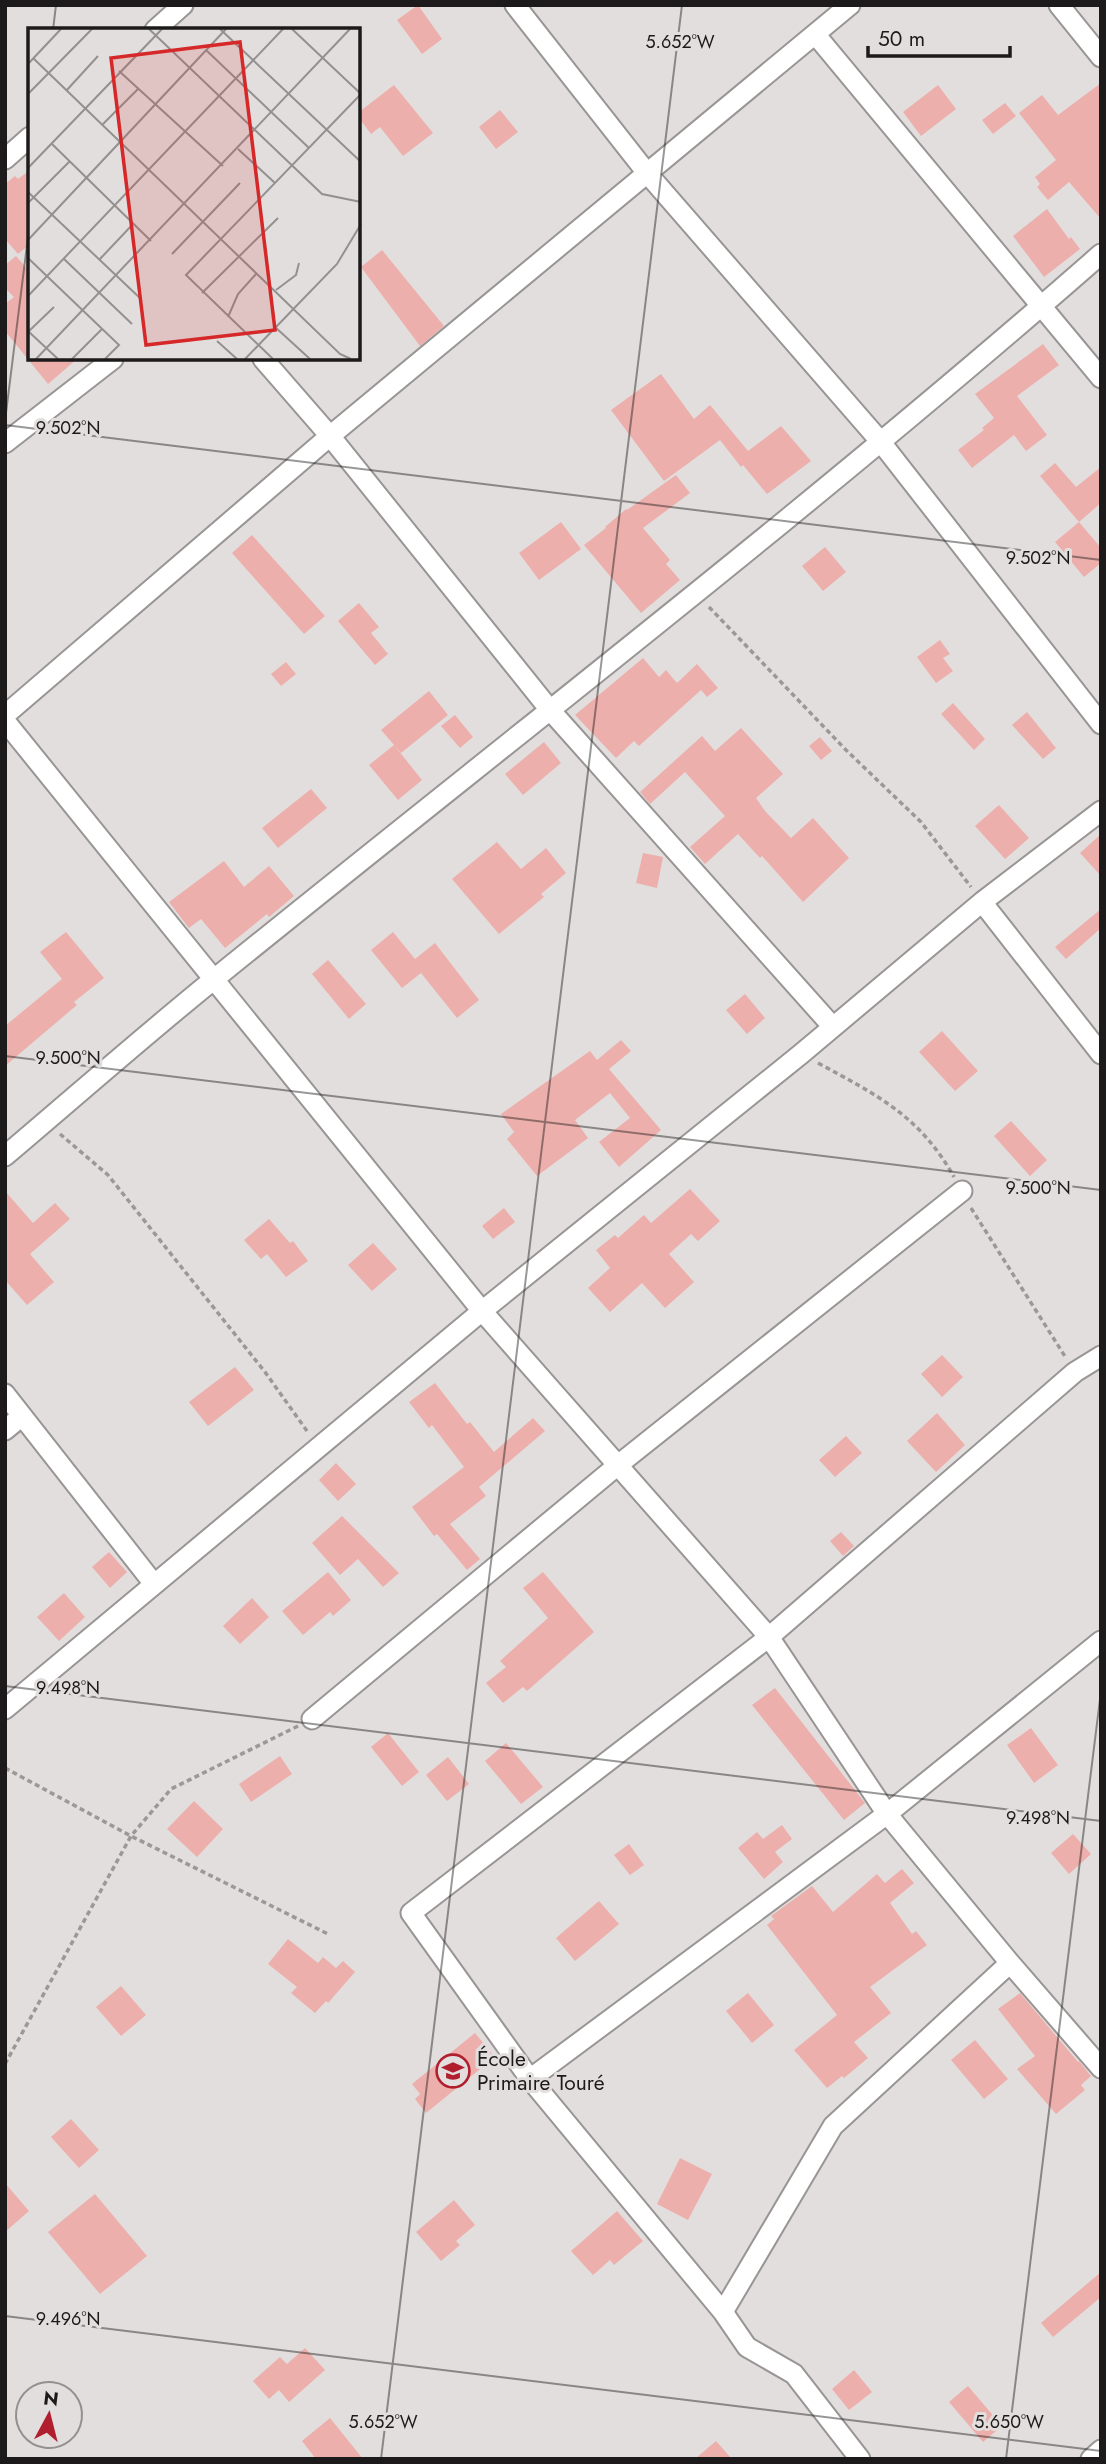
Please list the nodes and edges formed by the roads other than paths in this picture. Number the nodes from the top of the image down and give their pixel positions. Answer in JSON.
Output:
{"nodes":[{"id":1,"x":183,"y":5,"type":"edge"},
{"id":2,"x":515,"y":5,"type":"edge"},
{"id":3,"x":850,"y":5,"type":"edge"},
{"id":4,"x":1059,"y":5,"type":"edge"},
{"id":5,"x":157,"y":28,"type":"edge"},
{"id":6,"x":814,"y":34,"type":"junction"},
{"id":7,"x":1101,"y":57,"type":"edge"},
{"id":8,"x":28,"y":139,"type":"edge"},
{"id":9,"x":5,"y":159,"type":"edge"},
{"id":10,"x":647,"y":173,"type":"junction"},
{"id":11,"x":1101,"y":254,"type":"edge"},
{"id":12,"x":1042,"y":306,"type":"junction"},
{"id":13,"x":112,"y":360,"type":"edge"},
{"id":14,"x":264,"y":360,"type":"edge"},
{"id":15,"x":1101,"y":379,"type":"edge"},
{"id":16,"x":330,"y":436,"type":"junction"},
{"id":17,"x":880,"y":442,"type":"junction"},
{"id":18,"x":5,"y":443,"type":"edge"},
{"id":19,"x":550,"y":710,"type":"junction"},
{"id":20,"x":5,"y":715,"type":"edge"},
{"id":21,"x":5,"y":722,"type":"edge"},
{"id":22,"x":1101,"y":724,"type":"edge"},
{"id":23,"x":1101,"y":811,"type":"edge"},
{"id":24,"x":982,"y":902,"type":"junction"},
{"id":25,"x":214,"y":979,"type":"junction"},
{"id":26,"x":833,"y":1027,"type":"junction"},
{"id":27,"x":1101,"y":1054,"type":"edge"},
{"id":28,"x":5,"y":1156,"type":"edge"},
{"id":29,"x":962,"y":1191,"type":"dead end"},
{"id":30,"x":482,"y":1311,"type":"junction"},
{"id":31,"x":1101,"y":1356,"type":"edge"},
{"id":32,"x":5,"y":1394,"type":"edge"},
{"id":33,"x":22,"y":1416,"type":"junction"},
{"id":34,"x":5,"y":1430,"type":"edge"},
{"id":35,"x":618,"y":1465,"type":"junction"},
{"id":36,"x":154,"y":1584,"type":"junction"},
{"id":37,"x":769,"y":1637,"type":"junction"},
{"id":38,"x":1101,"y":1641,"type":"edge"},
{"id":39,"x":5,"y":1709,"type":"edge"},
{"id":40,"x":312,"y":1719,"type":"road end"},
{"id":41,"x":887,"y":1814,"type":"junction"},
{"id":42,"x":1010,"y":1964,"type":"junction"},
{"id":43,"x":1101,"y":2068,"type":"edge"},
{"id":44,"x":530,"y":2079,"type":"junction"},
{"id":45,"x":723,"y":2312,"type":"junction"},
{"id":46,"x":1101,"y":2450,"type":"edge"},
{"id":47,"x":860,"y":2459,"type":"edge"},
{"id":48,"x":1091,"y":2459,"type":"edge"}],
"edges":[{"from":1,"to":5,"type":"street"},
{"from":2,"to":10,"type":"street"},
{"from":3,"to":6,"type":"street"},
{"from":4,"to":7,"type":"street"},
{"from":6,"to":10,"type":"street"},
{"from":6,"to":12,"type":"street"},
{"from":8,"to":9,"type":"street"},
{"from":10,"to":16,"type":"street"},
{"from":10,"to":17,"type":"street"},
{"from":11,"to":12,"type":"street"},
{"from":12,"to":15,"type":"street"},
{"from":12,"to":17,"type":"street"},
{"from":13,"to":18,"type":"street"},
{"from":14,"to":16,"type":"street"},
{"from":16,"to":19,"type":"street"},
{"from":16,"to":20,"type":"street"},
{"from":17,"to":19,"type":"street"},
{"from":17,"to":22,"type":"street"},
{"from":19,"to":25,"type":"street"},
{"from":19,"to":26,"type":"street"},
{"from":21,"to":25,"type":"street"},
{"from":23,"to":24,"type":"street"},
{"from":24,"to":26,"type":"street"},
{"from":24,"to":27,"type":"street"},
{"from":25,"to":28,"type":"street"},
{"from":25,"to":30,"type":"street"},
{"from":26,"to":30,"type":"street"},
{"from":29,"to":35,"type":"street"},
{"from":30,"to":35,"type":"street"},
{"from":30,"to":36,"type":"street"},
{"from":31,"to":37,"type":"street"},
{"from":32,"to":33,"type":"street"},
{"from":33,"to":34,"type":"street"},
{"from":33,"to":36,"type":"street"},
{"from":35,"to":37,"type":"street"},
{"from":35,"to":40,"type":"street"},
{"from":36,"to":39,"type":"street"},
{"from":37,"to":41,"type":"street"},
{"from":37,"to":44,"type":"street"},
{"from":38,"to":41,"type":"street"},
{"from":41,"to":42,"type":"street"},
{"from":41,"to":44,"type":"street"},
{"from":42,"to":43,"type":"street"},
{"from":42,"to":45,"type":"street"},
{"from":44,"to":45,"type":"street"},
{"from":45,"to":47,"type":"street"},
{"from":46,"to":48,"type":"street"}]}
